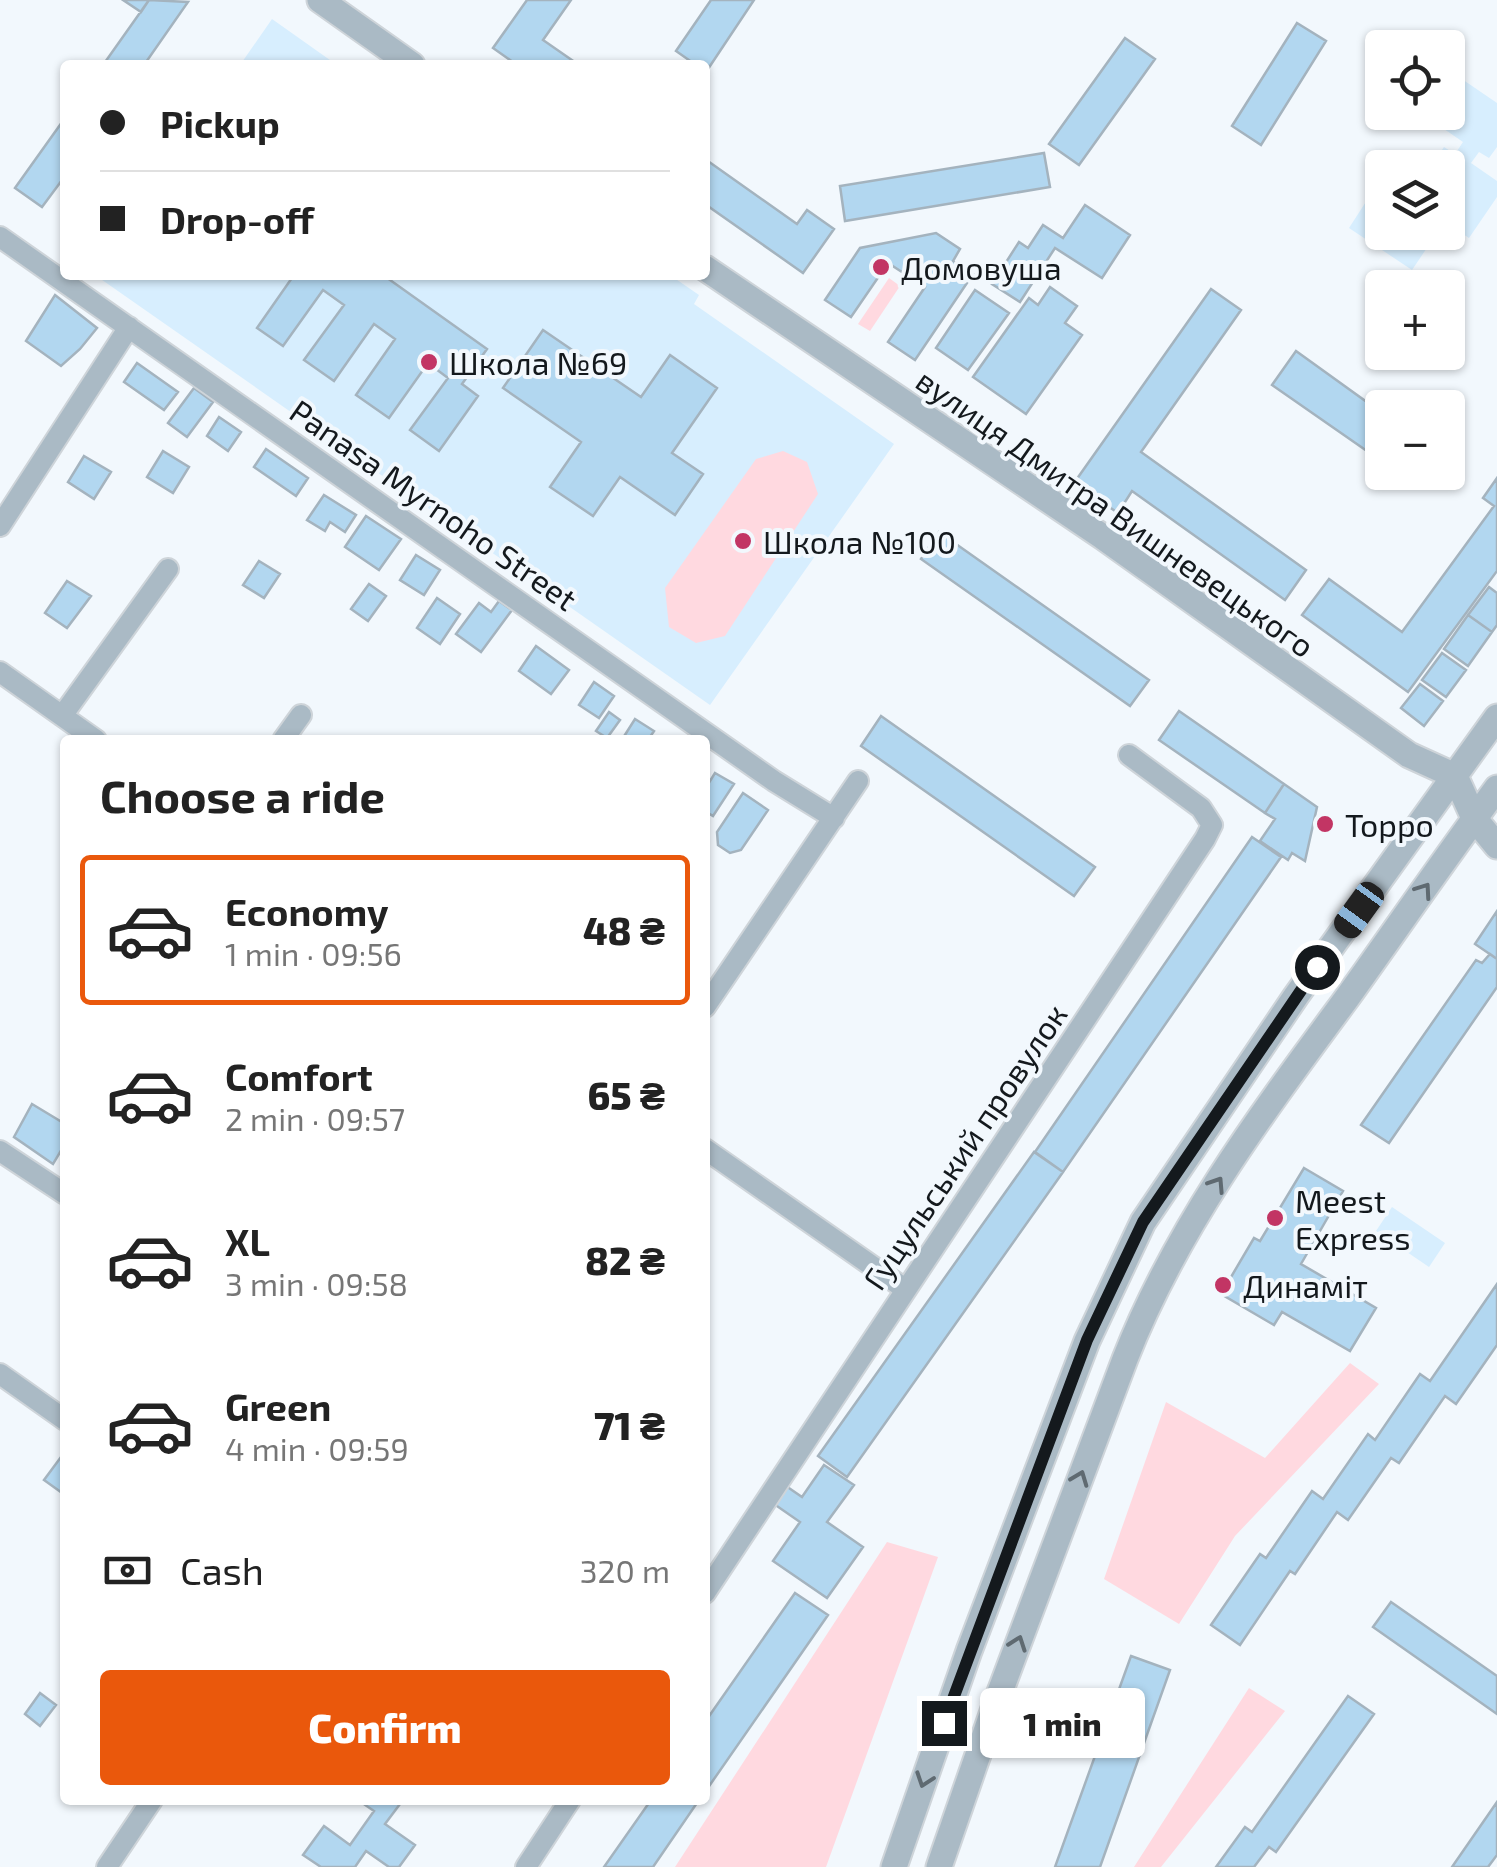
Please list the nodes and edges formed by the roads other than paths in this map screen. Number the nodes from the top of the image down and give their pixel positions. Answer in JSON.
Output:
{"nodes":[{"id":1,"x":320,"y":0,"type":"edge"},
{"id":2,"x":405,"y":60,"type":"edge"},
{"id":3,"x":0,"y":237,"type":"edge"},
{"id":4,"x":710,"y":271,"type":"edge"},
{"id":5,"x":60,"y":279,"type":"edge"},
{"id":6,"x":61,"y":280,"type":"edge"},
{"id":7,"x":130,"y":328,"type":"junction"},
{"id":8,"x":0,"y":526,"type":"edge"},
{"id":9,"x":168,"y":568,"type":"dead end"},
{"id":10,"x":0,"y":672,"type":"edge"},
{"id":11,"x":301,"y":714,"type":"dead end"},
{"id":12,"x":62,"y":716,"type":"junction"},
{"id":13,"x":1497,"y":716,"type":"edge"},
{"id":14,"x":89,"y":735,"type":"edge"},
{"id":15,"x":286,"y":735,"type":"edge"},
{"id":16,"x":710,"y":735,"type":"edge"},
{"id":17,"x":710,"y":735,"type":"edge"},
{"id":18,"x":1129,"y":755,"type":"dead end"},
{"id":19,"x":1455,"y":776,"type":"junction"},
{"id":20,"x":858,"y":781,"type":"dead end"},
{"id":21,"x":1497,"y":788,"type":"edge"},
{"id":22,"x":834,"y":818,"type":"junction"},
{"id":23,"x":1474,"y":818,"type":"junction"},
{"id":24,"x":1497,"y":846,"type":"edge"},
{"id":25,"x":710,"y":1000,"type":"edge"},
{"id":26,"x":0,"y":1151,"type":"edge"},
{"id":27,"x":710,"y":1153,"type":"edge"},
{"id":28,"x":60,"y":1191,"type":"edge"},
{"id":29,"x":904,"y":1289,"type":"junction"},
{"id":30,"x":0,"y":1374,"type":"edge"},
{"id":31,"x":60,"y":1416,"type":"edge"},
{"id":32,"x":710,"y":1585,"type":"edge"},
{"id":33,"x":149,"y":1805,"type":"edge"},
{"id":34,"x":567,"y":1805,"type":"edge"},
{"id":35,"x":106,"y":1867,"type":"edge"},
{"id":36,"x":526,"y":1867,"type":"edge"},
{"id":37,"x":894,"y":1867,"type":"edge"},
{"id":38,"x":939,"y":1867,"type":"edge"}],
"edges":[{"from":1,"to":2,"type":"street"},
{"from":3,"to":5,"type":"street","name":"Panasa Myrnoho Street"},
{"from":4,"to":19,"type":"street","name":"вулиця Дмитра Вишневецького"},
{"from":6,"to":7,"type":"street","name":"Panasa Myrnoho Street"},
{"from":7,"to":8,"type":"street"},
{"from":7,"to":17,"type":"street","name":"Panasa Myrnoho Street"},
{"from":9,"to":12,"type":"street"},
{"from":10,"to":12,"type":"street"},
{"from":11,"to":15,"type":"street"},
{"from":12,"to":14,"type":"street"},
{"from":13,"to":19,"type":"street"},
{"from":16,"to":22,"type":"street","name":"Panasa Myrnoho Street"},
{"from":18,"to":29,"type":"street","name":"Гуцульський провулок"},
{"from":19,"to":23,"type":"street"},
{"from":19,"to":37,"type":"street","one_way":true},
{"from":20,"to":22,"type":"street"},
{"from":21,"to":23,"type":"street"},
{"from":22,"to":25,"type":"street"},
{"from":23,"to":24,"type":"street"},
{"from":38,"to":23,"type":"street","one_way":true},
{"from":26,"to":28,"type":"street"},
{"from":27,"to":29,"type":"street"},
{"from":29,"to":32,"type":"street","name":"Гуцульський провулок"},
{"from":30,"to":31,"type":"street"},
{"from":33,"to":35,"type":"street"},
{"from":34,"to":36,"type":"street"}]}
